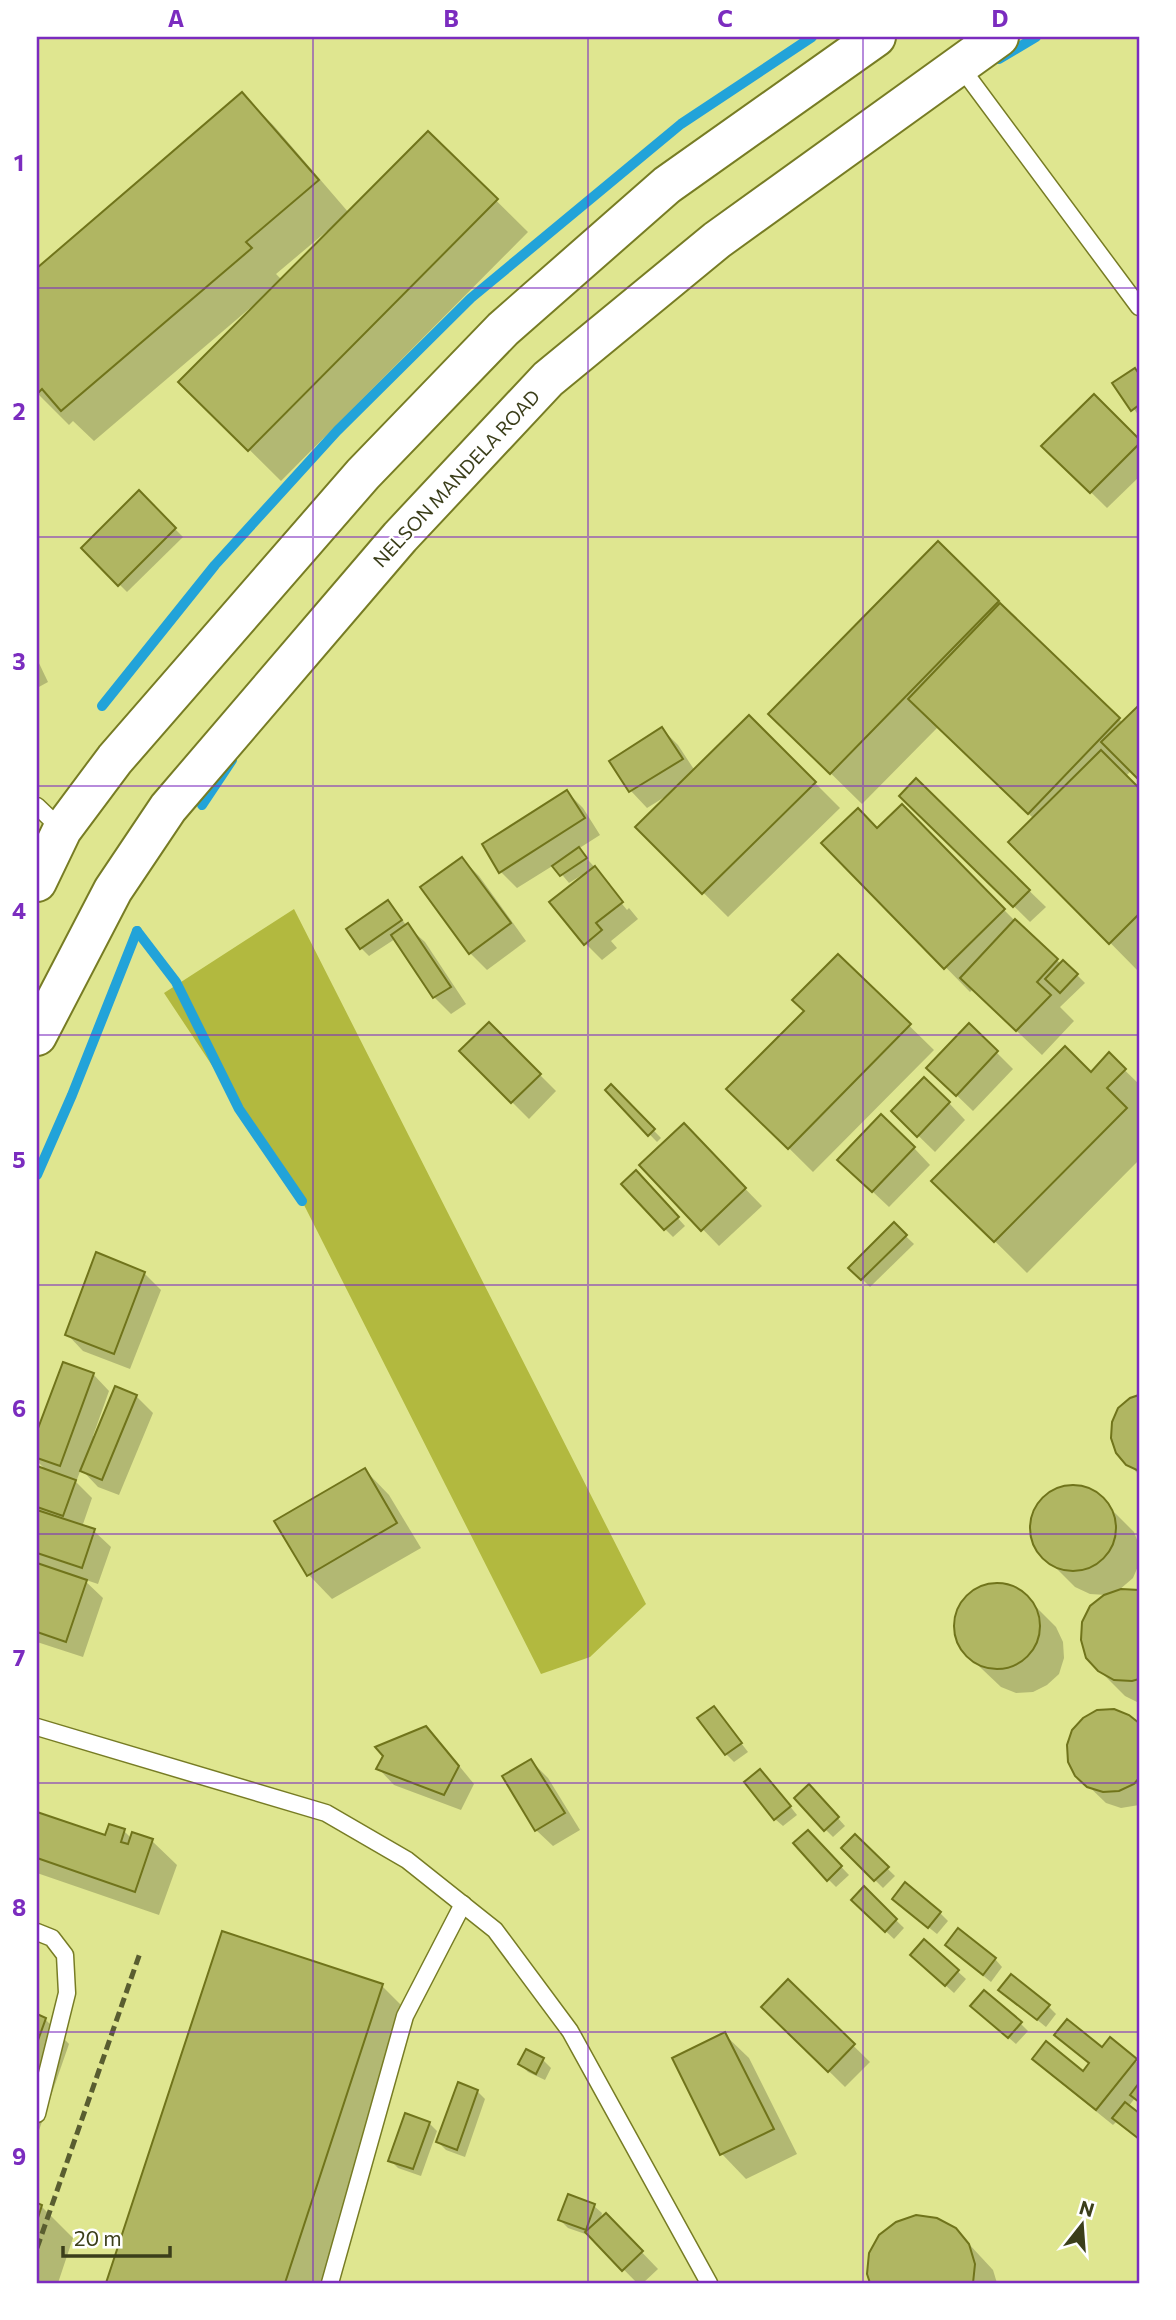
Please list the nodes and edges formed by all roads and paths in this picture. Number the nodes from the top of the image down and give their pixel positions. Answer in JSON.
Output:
{"nodes":[{"id":1,"x":876,"y":37,"type":"edge"},
{"id":2,"x":999,"y":37,"type":"edge"},
{"id":3,"x":960,"y":66,"type":"junction"},
{"id":4,"x":1139,"y":307,"type":"edge"},
{"id":5,"x":49,"y":818,"type":"edge"},
{"id":6,"x":37,"y":882,"type":"edge"},
{"id":7,"x":37,"y":1036,"type":"edge"},
{"id":8,"x":37,"y":1727,"type":"edge"},
{"id":9,"x":463,"y":1905,"type":"junction"},
{"id":10,"x":37,"y":1932,"type":"edge"},
{"id":11,"x":37,"y":2114,"type":"edge"},
{"id":12,"x":330,"y":2283,"type":"edge"},
{"id":13,"x":709,"y":2283,"type":"edge"}],
"edges":[{"from":1,"to":5,"type":"main road"},
{"from":2,"to":3,"type":"main road","name":"NELSON MANDELA ROAD"},
{"from":3,"to":4,"type":"lane"},
{"from":3,"to":7,"type":"main road","name":"NELSON MANDELA ROAD"},
{"from":5,"to":6,"type":"main road"},
{"from":8,"to":9,"type":"lane"},
{"from":9,"to":12,"type":"lane"},
{"from":9,"to":13,"type":"lane"},
{"from":10,"to":11,"type":"lane"}]}
